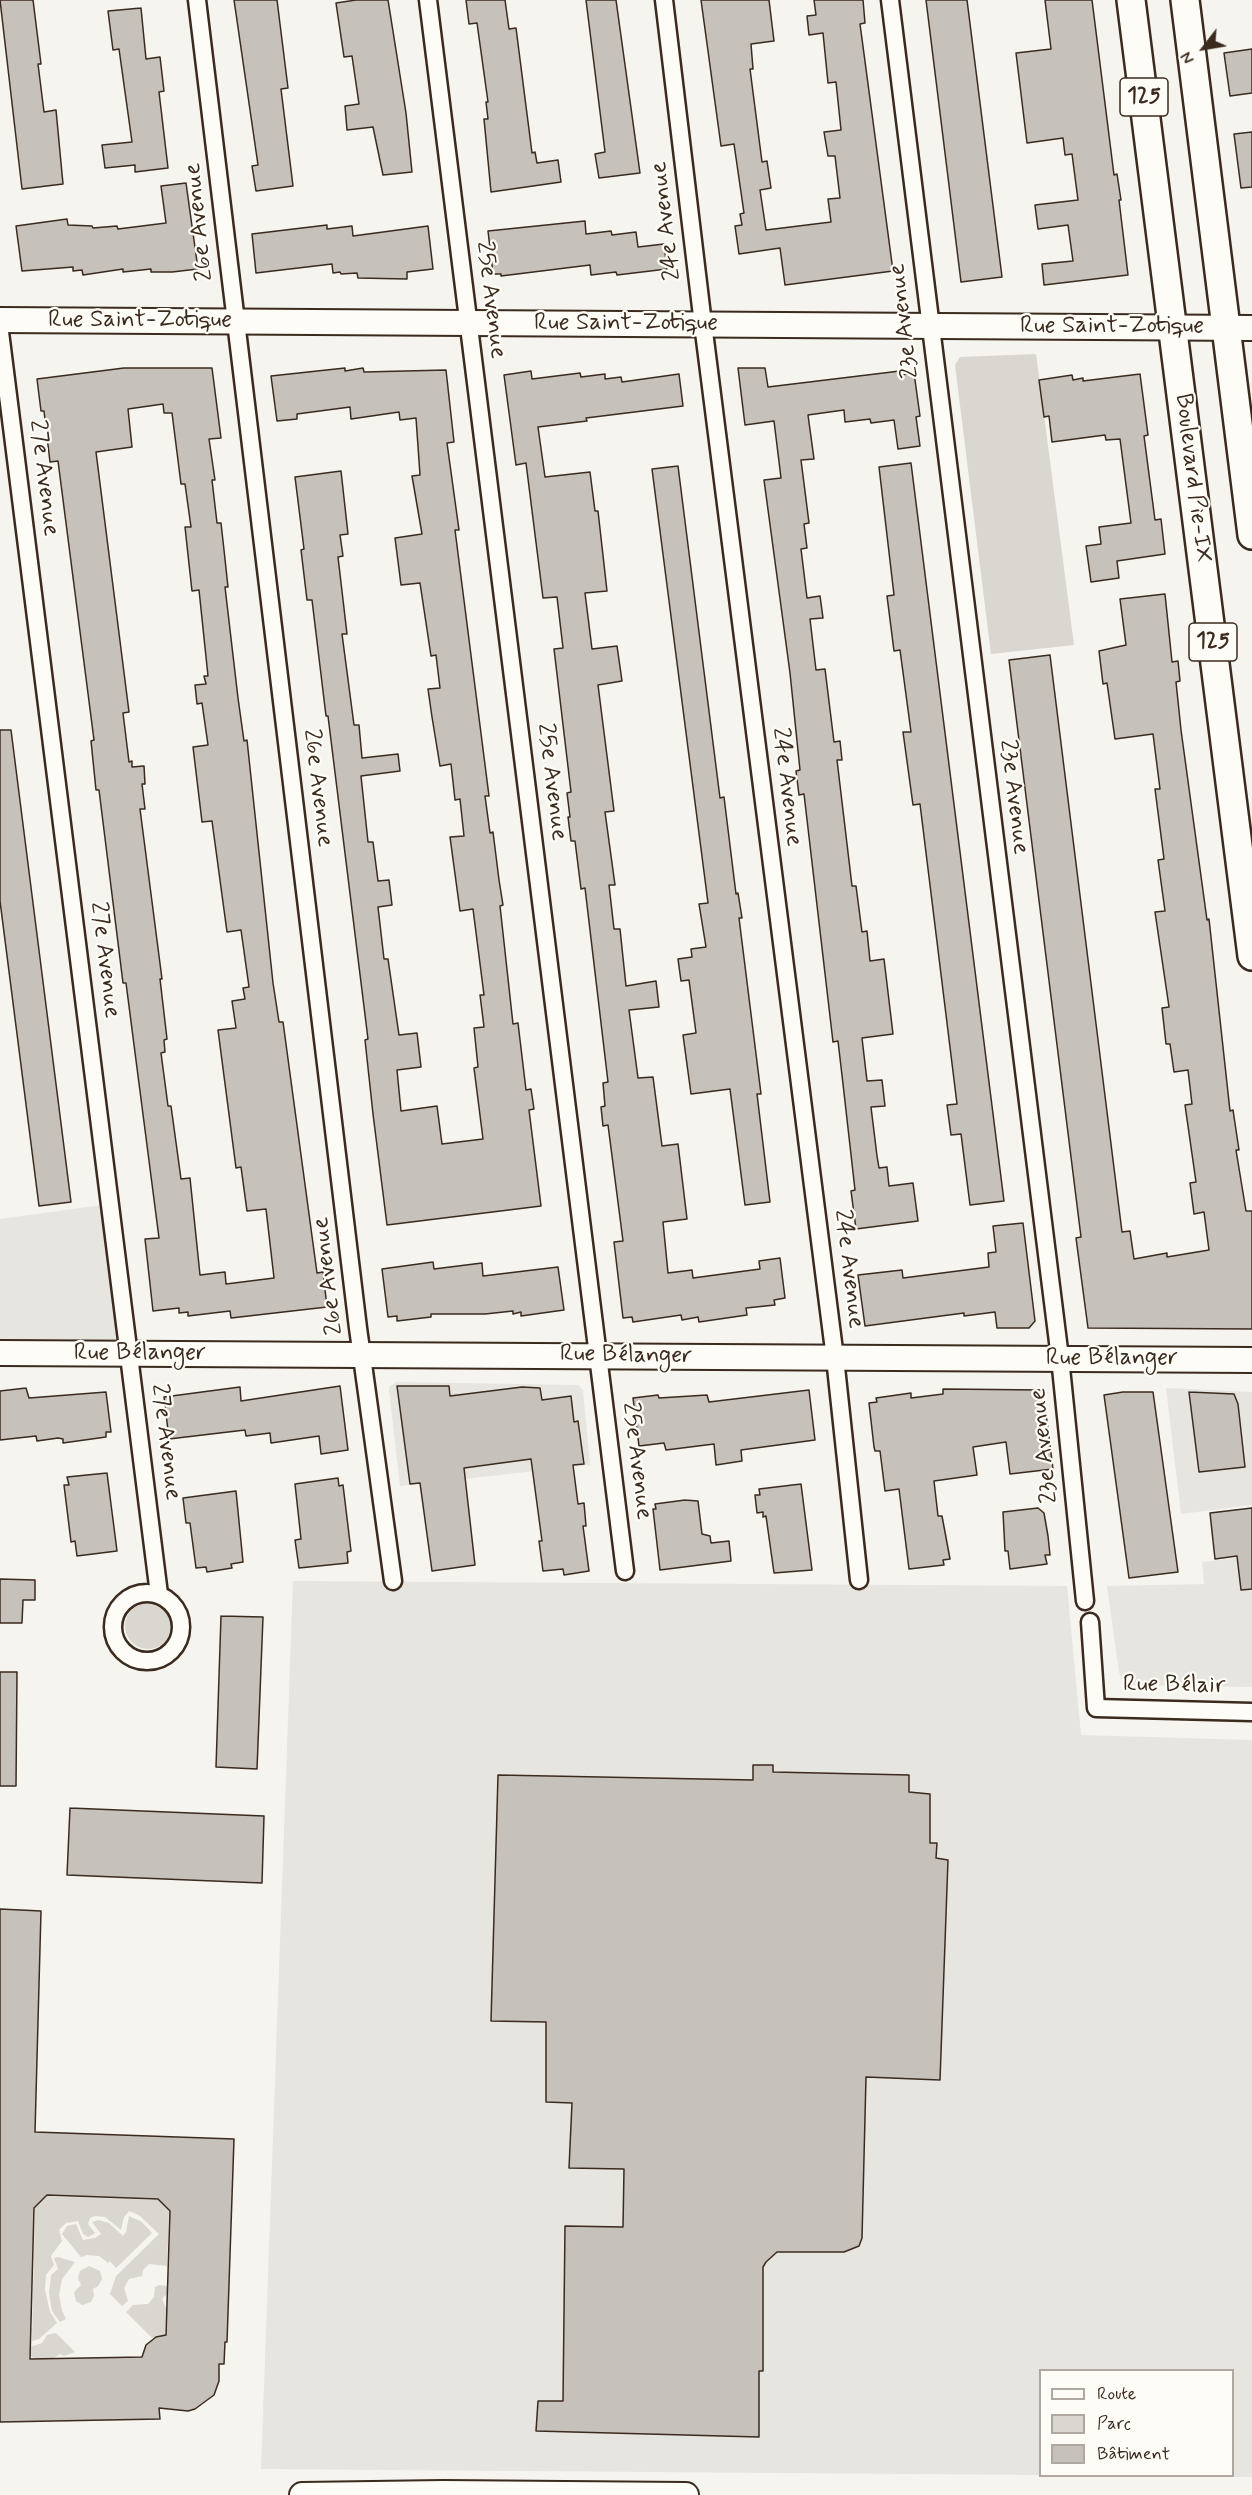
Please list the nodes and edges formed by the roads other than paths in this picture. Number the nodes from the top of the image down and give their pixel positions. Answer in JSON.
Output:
{"nodes":[{"id":1,"x":196,"y":0,"type":"edge"},
{"id":2,"x":428,"y":0,"type":"edge"},
{"id":3,"x":664,"y":0,"type":"edge"},
{"id":4,"x":890,"y":0,"type":"edge"},
{"id":5,"x":1131,"y":0,"type":"edge"},
{"id":6,"x":1185,"y":0,"type":"edge"},
{"id":7,"x":0,"y":320,"type":"edge"},
{"id":8,"x":235,"y":321,"type":"junction"},
{"id":9,"x":469,"y":324,"type":"junction"},
{"id":10,"x":703,"y":324,"type":"junction"},
{"id":11,"x":930,"y":327,"type":"junction"},
{"id":12,"x":1173,"y":328,"type":"junction"},
{"id":13,"x":1239,"y":328,"type":"edge"},
{"id":14,"x":0,"y":332,"type":"edge"},
{"id":15,"x":1252,"y":536,"type":"edge"},
{"id":16,"x":1252,"y":956,"type":"edge"},
{"id":17,"x":0,"y":1353,"type":"edge"},
{"id":18,"x":130,"y":1354,"type":"junction"},
{"id":19,"x":363,"y":1354,"type":"junction"},
{"id":20,"x":598,"y":1356,"type":"junction"},
{"id":21,"x":835,"y":1358,"type":"junction"},
{"id":22,"x":1060,"y":1358,"type":"junction"},
{"id":23,"x":1252,"y":1360,"type":"edge"},
{"id":24,"x":625,"y":1571,"type":"dead end"},
{"id":25,"x":860,"y":1580,"type":"dead end"},
{"id":26,"x":393,"y":1581,"type":"dead end"},
{"id":27,"x":159,"y":1594,"type":"junction"},
{"id":28,"x":1085,"y":1601,"type":"dead end"},
{"id":29,"x":1090,"y":1622,"type":"dead end"},
{"id":30,"x":1252,"y":1712,"type":"edge"},
{"id":31,"x":302,"y":2495,"type":"edge"},
{"id":32,"x":686,"y":2495,"type":"edge"}],
"edges":[{"from":1,"to":8,"type":"street","name":"26e Avenue"},
{"from":2,"to":9,"type":"street","name":"25e Avenue"},
{"from":3,"to":10,"type":"street","name":"24e Avenue"},
{"from":4,"to":11,"type":"street","name":"23e Avenue"},
{"from":5,"to":12,"type":"main road","name":"Boulevard Pie-IX","number":"125"},
{"from":6,"to":13,"type":"main road","number":"125"},
{"from":7,"to":8,"type":"street","name":"Rue Saint-Zotique"},
{"from":8,"to":9,"type":"street","name":"Rue Saint-Zotique"},
{"from":8,"to":19,"type":"street","name":"26e Avenue"},
{"from":9,"to":10,"type":"street","name":"Rue Saint-Zotique"},
{"from":9,"to":20,"type":"street","name":"25e Avenue"},
{"from":10,"to":11,"type":"street","name":"Rue Saint-Zotique"},
{"from":10,"to":21,"type":"street","name":"24e Avenue"},
{"from":11,"to":12,"type":"street","name":"Rue Saint-Zotique"},
{"from":11,"to":22,"type":"street","name":"23e Avenue"},
{"from":12,"to":13,"type":"street","name":"Rue Saint-Zotique"},
{"from":12,"to":16,"type":"main road","name":"Boulevard Pie-IX","number":"125"},
{"from":13,"to":15,"type":"main road","number":"125"},
{"from":14,"to":18,"type":"street","name":"27e Avenue"},
{"from":17,"to":18,"type":"street","name":"Rue Bélanger"},
{"from":18,"to":19,"type":"street","name":"Rue Bélanger"},
{"from":18,"to":27,"type":"street","name":"27e Avenue"},
{"from":19,"to":20,"type":"street","name":"Rue Bélanger"},
{"from":19,"to":26,"type":"street","name":"26e Avenue"},
{"from":20,"to":21,"type":"street","name":"Rue Bélanger"},
{"from":20,"to":24,"type":"street","name":"25e Avenue"},
{"from":21,"to":22,"type":"street","name":"Rue Bélanger"},
{"from":21,"to":25,"type":"street","name":"24e Avenue"},
{"from":22,"to":23,"type":"street","name":"Rue Bélanger"},
{"from":22,"to":28,"type":"street","name":"23e Avenue"},
{"from":27,"to":27,"type":"street"},
{"from":29,"to":30,"type":"street","name":"Rue Bélair"},
{"from":31,"to":32,"type":"street"}]}
